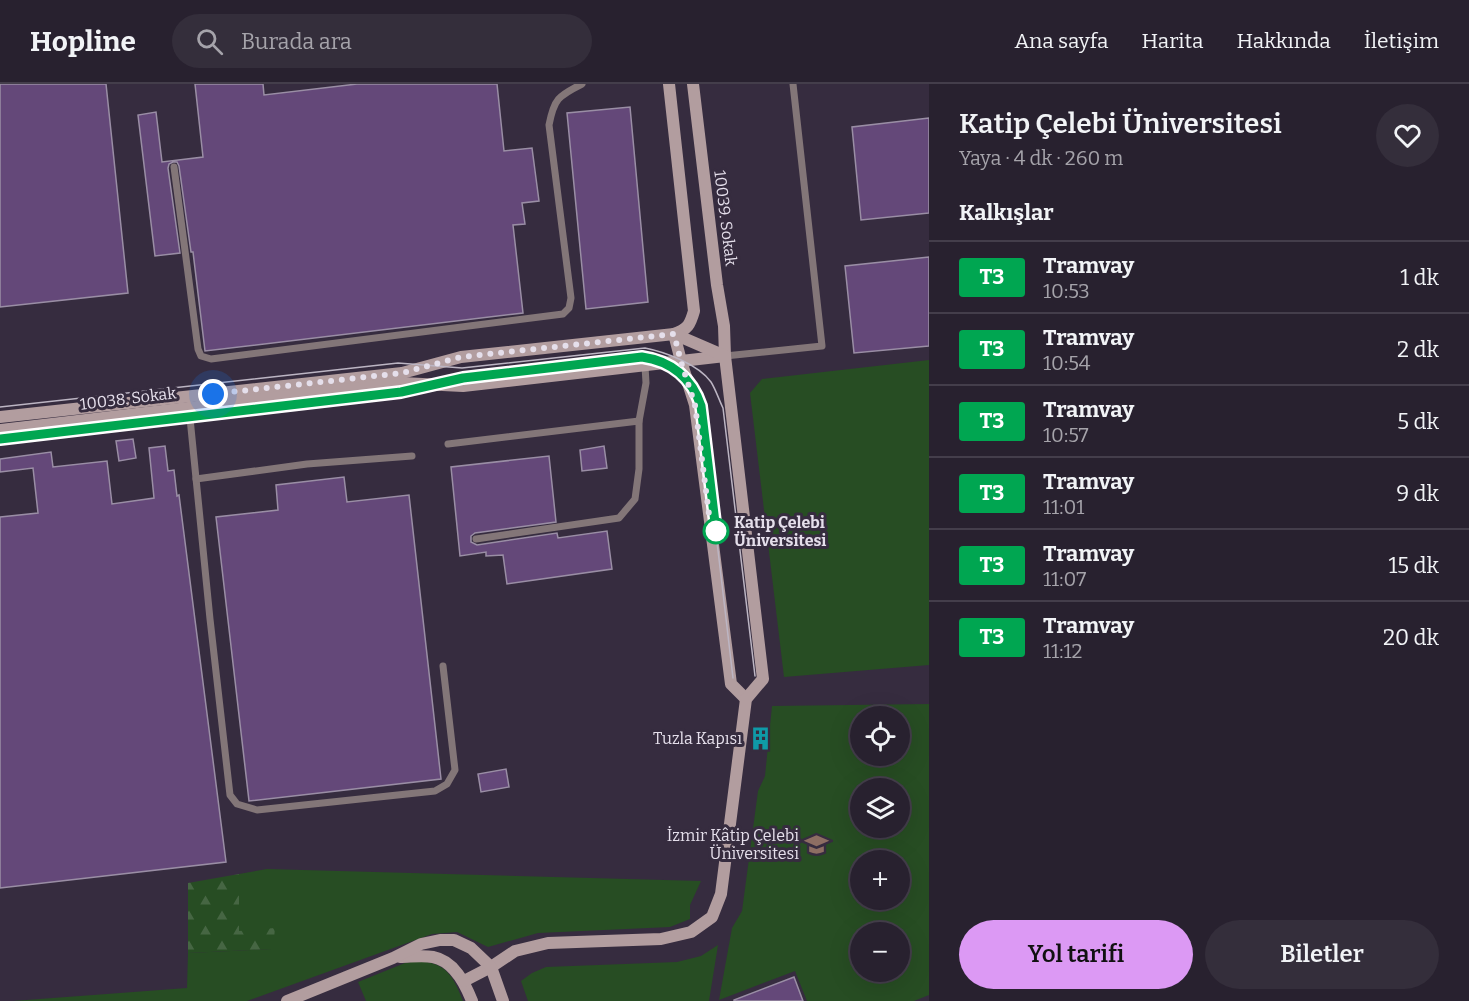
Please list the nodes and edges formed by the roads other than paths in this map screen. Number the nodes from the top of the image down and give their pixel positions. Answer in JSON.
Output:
{"nodes":[{"id":1,"x":582,"y":84,"type":"edge"},
{"id":2,"x":669,"y":84,"type":"edge"},
{"id":3,"x":693,"y":84,"type":"edge"},
{"id":4,"x":793,"y":84,"type":"edge"},
{"id":5,"x":174,"y":167,"type":"dead end"},
{"id":6,"x":674,"y":334,"type":"junction"},
{"id":7,"x":725,"y":356,"type":"junction"},
{"id":8,"x":681,"y":362,"type":"junction"},
{"id":9,"x":645,"y":366,"type":"junction"},
{"id":10,"x":189,"y":408,"type":"junction"},
{"id":11,"x":0,"y":417,"type":"edge"},
{"id":12,"x":639,"y":421,"type":"junction"},
{"id":13,"x":0,"y":430,"type":"edge"},
{"id":14,"x":448,"y":444,"type":"dead end"},
{"id":15,"x":412,"y":456,"type":"dead end"},
{"id":16,"x":196,"y":479,"type":"junction"},
{"id":17,"x":476,"y":539,"type":"dead end"},
{"id":18,"x":443,"y":666,"type":"dead end"},
{"id":19,"x":746,"y":699,"type":"junction"},
{"id":20,"x":393,"y":958,"type":"junction"},
{"id":21,"x":490,"y":967,"type":"junction"},
{"id":22,"x":464,"y":981,"type":"junction"},
{"id":23,"x":286,"y":1001,"type":"edge"},
{"id":24,"x":472,"y":1001,"type":"edge"},
{"id":25,"x":503,"y":1001,"type":"edge"}],
"edges":[{"from":1,"to":5,"type":"lane"},
{"from":2,"to":6,"type":"street"},
{"from":3,"to":7,"type":"street","name":"10039. Sokak"},
{"from":4,"to":7,"type":"lane"},
{"from":6,"to":7,"type":"street"},
{"from":6,"to":8,"type":"street"},
{"from":6,"to":11,"type":"street","name":"10038. Sokak"},
{"from":7,"to":8,"type":"street","name":"10038. Sokak"},
{"from":7,"to":19,"type":"street","name":"10039. Sokak"},
{"from":8,"to":9,"type":"street","name":"10038. Sokak"},
{"from":8,"to":19,"type":"street"},
{"from":9,"to":10,"type":"street","name":"10038. Sokak"},
{"from":9,"to":12,"type":"lane"},
{"from":10,"to":13,"type":"street","name":"10038. Sokak"},
{"from":10,"to":16,"type":"lane"},
{"from":12,"to":14,"type":"lane"},
{"from":12,"to":17,"type":"lane"},
{"from":15,"to":16,"type":"lane"},
{"from":16,"to":18,"type":"lane"},
{"from":19,"to":21,"type":"street"},
{"from":20,"to":21,"type":"street"},
{"from":20,"to":22,"type":"street"},
{"from":20,"to":23,"type":"street"},
{"from":21,"to":22,"type":"street"},
{"from":21,"to":25,"type":"street"},
{"from":22,"to":24,"type":"street"}]}
